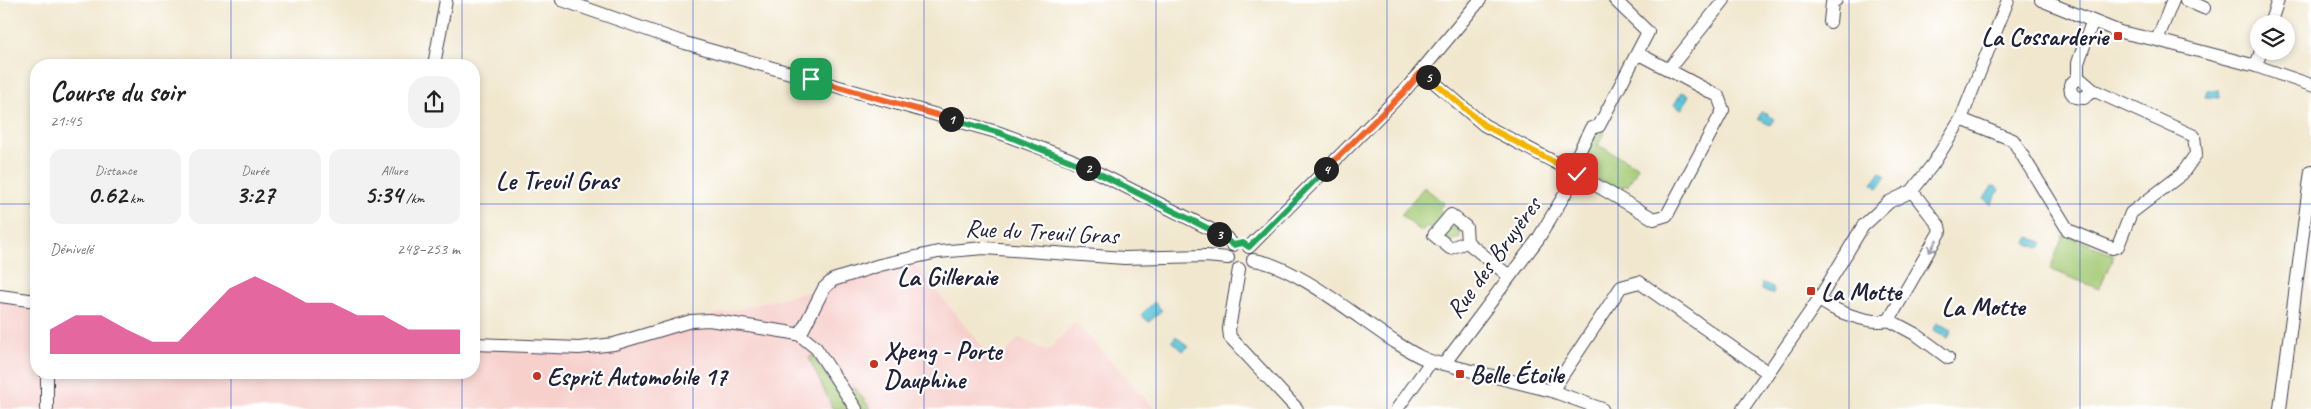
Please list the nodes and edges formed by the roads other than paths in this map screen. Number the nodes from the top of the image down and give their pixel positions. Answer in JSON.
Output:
{"nodes":[{"id":1,"x":446,"y":0,"type":"edge"},
{"id":2,"x":562,"y":0,"type":"edge"},
{"id":3,"x":1480,"y":0,"type":"edge"},
{"id":4,"x":1616,"y":0,"type":"edge"},
{"id":5,"x":1724,"y":0,"type":"edge"},
{"id":6,"x":1836,"y":0,"type":"edge"},
{"id":7,"x":2008,"y":0,"type":"edge"},
{"id":8,"x":2040,"y":0,"type":"edge"},
{"id":9,"x":2172,"y":0,"type":"edge"},
{"id":10,"x":2186,"y":0,"type":"edge"},
{"id":11,"x":2278,"y":0,"type":"edge"},
{"id":12,"x":2204,"y":8,"type":"dead end"},
{"id":13,"x":2273,"y":15,"type":"edge"},
{"id":14,"x":1830,"y":22,"type":"dead end"},
{"id":15,"x":2092,"y":22,"type":"junction"},
{"id":16,"x":2157,"y":40,"type":"junction"},
{"id":17,"x":1637,"y":53,"type":"junction"},
{"id":18,"x":435,"y":59,"type":"edge"},
{"id":19,"x":2258,"y":60,"type":"edge"},
{"id":20,"x":2256,"y":66,"type":"junction"},
{"id":21,"x":1668,"y":70,"type":"junction"},
{"id":22,"x":1422,"y":71,"type":"junction"},
{"id":23,"x":2311,"y":85,"type":"edge"},
{"id":24,"x":1961,"y":119,"type":"junction"},
{"id":25,"x":2311,"y":171,"type":"edge"},
{"id":26,"x":1573,"y":172,"type":"junction"},
{"id":27,"x":1912,"y":191,"type":"junction"},
{"id":28,"x":1467,"y":242,"type":"dead end"},
{"id":29,"x":1233,"y":245,"type":"junction"},
{"id":30,"x":1249,"y":247,"type":"junction"},
{"id":31,"x":1228,"y":258,"type":"junction"},
{"id":32,"x":1253,"y":260,"type":"junction"},
{"id":33,"x":1239,"y":268,"type":"junction"},
{"id":34,"x":1508,"y":276,"type":"junction"},
{"id":35,"x":0,"y":296,"type":"edge"},
{"id":36,"x":1819,"y":299,"type":"junction"},
{"id":37,"x":30,"y":300,"type":"edge"},
{"id":38,"x":1889,"y":320,"type":"junction"},
{"id":39,"x":800,"y":335,"type":"junction"},
{"id":40,"x":480,"y":344,"type":"edge"},
{"id":41,"x":1948,"y":358,"type":"dead end"},
{"id":42,"x":1430,"y":362,"type":"junction"},
{"id":43,"x":1444,"y":364,"type":"junction"},
{"id":44,"x":1767,"y":372,"type":"junction"},
{"id":45,"x":47,"y":379,"type":"edge"},
{"id":46,"x":1552,"y":391,"type":"junction"},
{"id":47,"x":47,"y":409,"type":"edge"},
{"id":48,"x":856,"y":409,"type":"edge"},
{"id":49,"x":1297,"y":409,"type":"edge"},
{"id":50,"x":1397,"y":409,"type":"edge"},
{"id":51,"x":1602,"y":409,"type":"edge"},
{"id":52,"x":1743,"y":409,"type":"edge"},
{"id":53,"x":2280,"y":409,"type":"edge"}],
"edges":[{"from":1,"to":18,"type":"street"},
{"from":2,"to":29,"type":"street"},
{"from":3,"to":22,"type":"street"},
{"from":4,"to":17,"type":"street","name":"Rue des Bruyères"},
{"from":5,"to":21,"type":"street"},
{"from":6,"to":14,"type":"street"},
{"from":7,"to":24,"type":"street"},
{"from":8,"to":15,"type":"street"},
{"from":9,"to":16,"type":"street"},
{"from":10,"to":12,"type":"street"},
{"from":11,"to":13,"type":"street"},
{"from":15,"to":16,"type":"street"},
{"from":15,"to":24,"type":"street"},
{"from":16,"to":20,"type":"street"},
{"from":17,"to":21,"type":"street"},
{"from":17,"to":26,"type":"street","name":"Rue des Bruyères"},
{"from":19,"to":20,"type":"street"},
{"from":20,"to":23,"type":"street"},
{"from":21,"to":26,"type":"street"},
{"from":22,"to":26,"type":"street"},
{"from":22,"to":30,"type":"street"},
{"from":24,"to":27,"type":"street"},
{"from":25,"to":53,"type":"street"},
{"from":26,"to":34,"type":"street","name":"Rue des Bruyères"},
{"from":27,"to":36,"type":"street"},
{"from":27,"to":38,"type":"street","one_way":true},
{"from":28,"to":34,"type":"street"},
{"from":29,"to":30,"type":"street"},
{"from":29,"to":31,"type":"street"},
{"from":30,"to":32,"type":"street"},
{"from":31,"to":33,"type":"street"},
{"from":31,"to":39,"type":"street","name":"Rue du Treuil Gras"},
{"from":32,"to":33,"type":"street"},
{"from":32,"to":42,"type":"street"},
{"from":33,"to":49,"type":"street"},
{"from":34,"to":43,"type":"street","name":"Rue des Bruyères"},
{"from":35,"to":37,"type":"street"},
{"from":36,"to":38,"type":"street"},
{"from":36,"to":44,"type":"street"},
{"from":38,"to":41,"type":"street"},
{"from":39,"to":40,"type":"street"},
{"from":39,"to":48,"type":"street"},
{"from":42,"to":43,"type":"street"},
{"from":42,"to":50,"type":"street"},
{"from":43,"to":46,"type":"street"},
{"from":44,"to":46,"type":"street"},
{"from":44,"to":52,"type":"street"},
{"from":45,"to":47,"type":"street"},
{"from":46,"to":51,"type":"street"}]}
